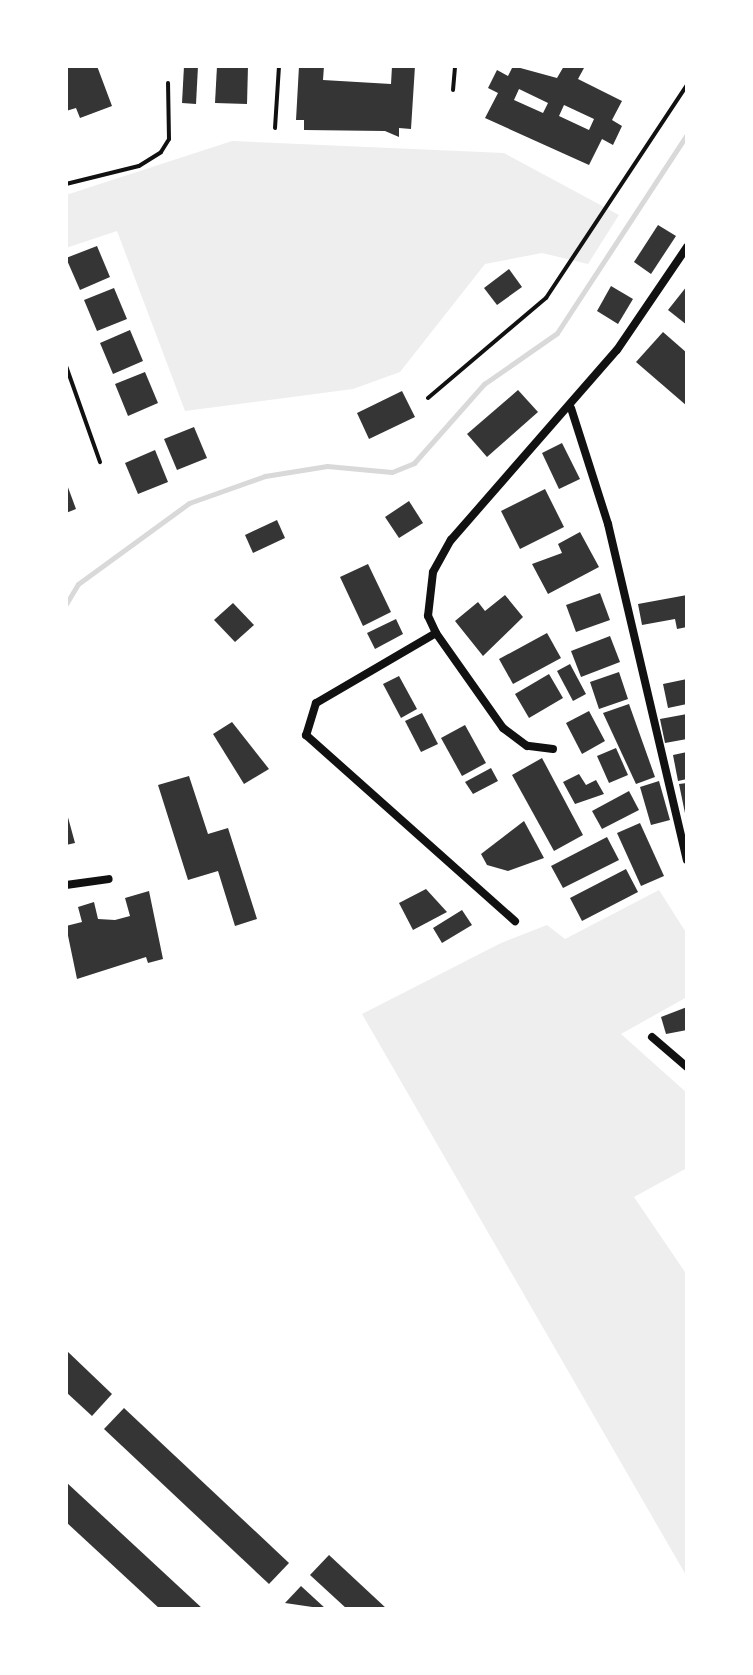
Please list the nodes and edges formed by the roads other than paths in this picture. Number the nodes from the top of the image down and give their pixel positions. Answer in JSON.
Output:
{"nodes":[{"id":1,"x":279,"y":66,"type":"edge"},
{"id":2,"x":455,"y":66,"type":"edge"},
{"id":3,"x":168,"y":83,"type":"dead end"},
{"id":4,"x":687,"y":85,"type":"edge"},
{"id":5,"x":453,"y":90,"type":"dead end"},
{"id":6,"x":275,"y":128,"type":"dead end"},
{"id":7,"x":66,"y":184,"type":"edge"},
{"id":8,"x":687,"y":247,"type":"edge"},
{"id":9,"x":66,"y":366,"type":"edge"},
{"id":10,"x":428,"y":398,"type":"dead end"},
{"id":11,"x":571,"y":408,"type":"junction"},
{"id":12,"x":100,"y":462,"type":"dead end"},
{"id":13,"x":436,"y":633,"type":"junction"},
{"id":14,"x":553,"y":749,"type":"dead end"},
{"id":15,"x":687,"y":860,"type":"edge"},
{"id":16,"x":109,"y":879,"type":"dead end"},
{"id":17,"x":66,"y":885,"type":"edge"},
{"id":18,"x":515,"y":921,"type":"dead end"},
{"id":19,"x":652,"y":1037,"type":"dead end"},
{"id":20,"x":687,"y":1067,"type":"edge"}],
"edges":[{"from":1,"to":6,"type":"lane"},
{"from":2,"to":5,"type":"lane"},
{"from":3,"to":7,"type":"lane"},
{"from":4,"to":10,"type":"lane"},
{"from":8,"to":11,"type":"street"},
{"from":9,"to":12,"type":"lane"},
{"from":11,"to":13,"type":"street"},
{"from":11,"to":15,"type":"street"},
{"from":13,"to":14,"type":"street"},
{"from":13,"to":18,"type":"street"},
{"from":16,"to":17,"type":"street"},
{"from":19,"to":20,"type":"street"}]}
